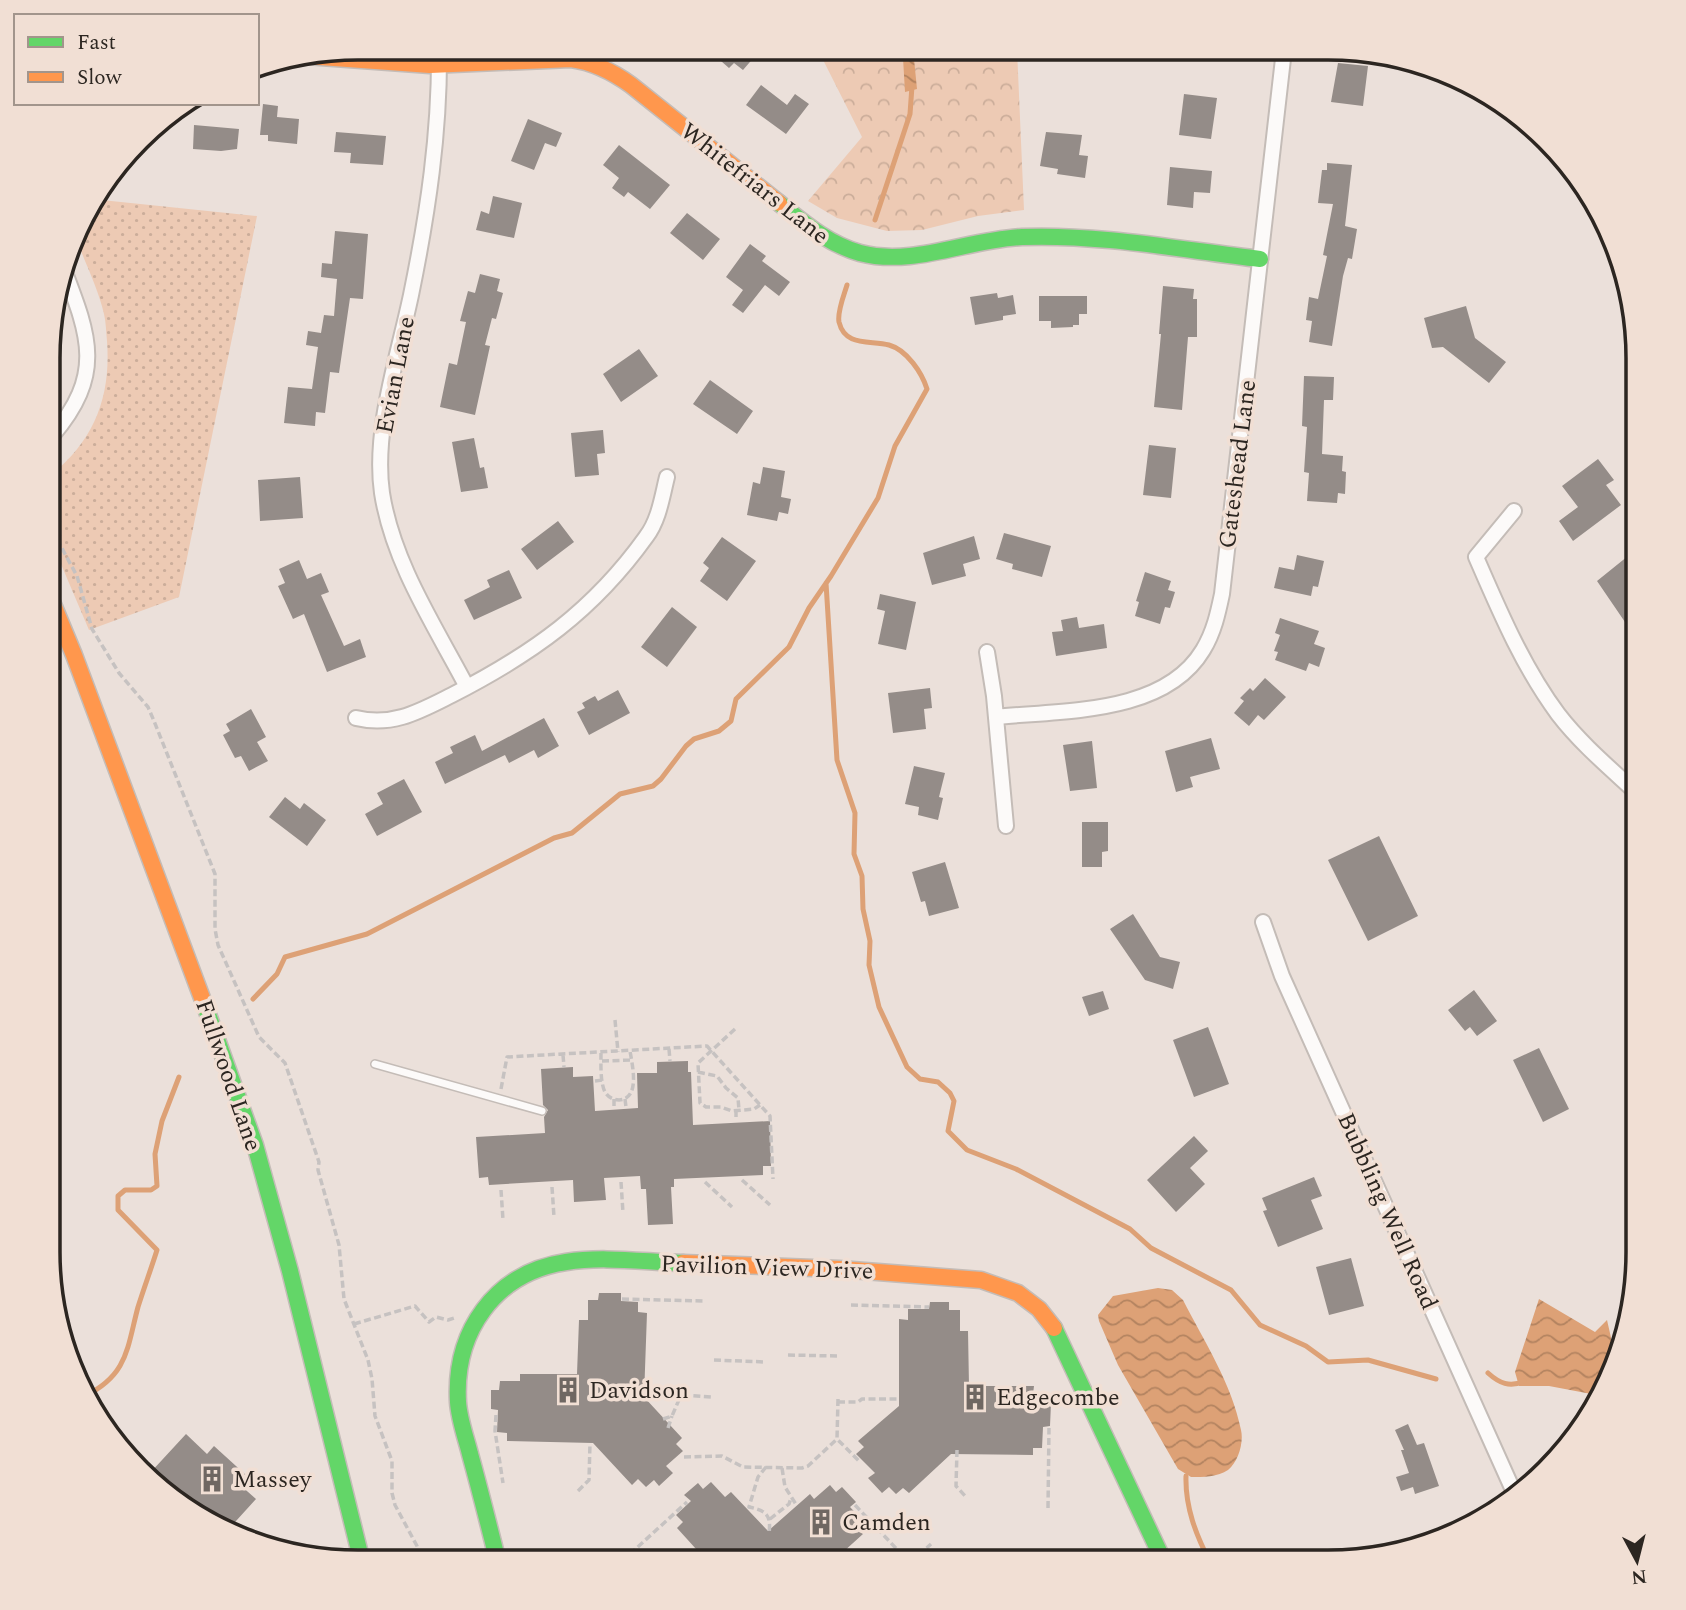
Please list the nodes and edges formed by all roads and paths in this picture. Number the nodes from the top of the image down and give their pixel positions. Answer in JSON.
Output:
{"nodes":[{"id":1,"x":351,"y":60,"type":"edge"},
{"id":2,"x":439,"y":60,"type":"edge"},
{"id":3,"x":549,"y":60,"type":"edge"},
{"id":4,"x":578,"y":60,"type":"edge"},
{"id":5,"x":1283,"y":60,"type":"edge"},
{"id":6,"x":439,"y":65,"type":"junction"},
{"id":7,"x":1260,"y":259,"type":"junction"},
{"id":8,"x":69,"y":284,"type":"edge"},
{"id":9,"x":60,"y":424,"type":"edge"},
{"id":10,"x":667,"y":477,"type":"dead end"},
{"id":11,"x":1514,"y":510,"type":"dead end"},
{"id":12,"x":60,"y":545,"type":"edge"},
{"id":13,"x":60,"y":624,"type":"edge"},
{"id":14,"x":987,"y":652,"type":"dead end"},
{"id":15,"x":467,"y":687,"type":"junction"},
{"id":16,"x":996,"y":717,"type":"junction"},
{"id":17,"x":356,"y":718,"type":"dead end"},
{"id":18,"x":1626,"y":783,"type":"edge"},
{"id":19,"x":1006,"y":826,"type":"dead end"},
{"id":20,"x":1263,"y":922,"type":"dead end"},
{"id":21,"x":615,"y":1020,"type":"dead end"},
{"id":22,"x":735,"y":1029,"type":"dead end"},
{"id":23,"x":669,"y":1049,"type":"junction"},
{"id":24,"x":630,"y":1051,"type":"junction"},
{"id":25,"x":711,"y":1051,"type":"junction"},
{"id":26,"x":618,"y":1052,"type":"junction"},
{"id":27,"x":600,"y":1053,"type":"junction"},
{"id":28,"x":564,"y":1055,"type":"junction"},
{"id":29,"x":631,"y":1059,"type":"junction"},
{"id":30,"x":601,"y":1061,"type":"junction"},
{"id":31,"x":670,"y":1061,"type":"dead end"},
{"id":32,"x":375,"y":1064,"type":"dead end"},
{"id":33,"x":564,"y":1067,"type":"dead end"},
{"id":34,"x":698,"y":1074,"type":"junction"},
{"id":35,"x":692,"y":1076,"type":"dead end"},
{"id":36,"x":603,"y":1080,"type":"junction"},
{"id":37,"x":595,"y":1081,"type":"dead end"},
{"id":38,"x":499,"y":1099,"type":"junction"},
{"id":39,"x":625,"y":1099,"type":"junction"},
{"id":40,"x":614,"y":1100,"type":"junction"},
{"id":41,"x":760,"y":1105,"type":"junction"},
{"id":42,"x":614,"y":1107,"type":"dead end"},
{"id":43,"x":626,"y":1107,"type":"dead end"},
{"id":44,"x":738,"y":1110,"type":"junction"},
{"id":45,"x":542,"y":1111,"type":"dead end"},
{"id":46,"x":737,"y":1120,"type":"dead end"},
{"id":47,"x":773,"y":1179,"type":"dead end"},
{"id":48,"x":742,"y":1180,"type":"dead end"},
{"id":49,"x":621,"y":1182,"type":"dead end"},
{"id":50,"x":705,"y":1182,"type":"dead end"},
{"id":51,"x":552,"y":1187,"type":"dead end"},
{"id":52,"x":501,"y":1190,"type":"dead end"},
{"id":53,"x":770,"y":1205,"type":"dead end"},
{"id":54,"x":732,"y":1207,"type":"dead end"},
{"id":55,"x":623,"y":1213,"type":"dead end"},
{"id":56,"x":554,"y":1217,"type":"dead end"},
{"id":57,"x":503,"y":1220,"type":"dead end"},
{"id":58,"x":622,"y":1299,"type":"dead end"},
{"id":59,"x":705,"y":1301,"type":"dead end"},
{"id":60,"x":851,"y":1305,"type":"dead end"},
{"id":61,"x":929,"y":1307,"type":"dead end"},
{"id":62,"x":454,"y":1318,"type":"dead end"},
{"id":63,"x":354,"y":1324,"type":"junction"},
{"id":64,"x":788,"y":1355,"type":"dead end"},
{"id":65,"x":838,"y":1356,"type":"dead end"},
{"id":66,"x":715,"y":1360,"type":"dead end"},
{"id":67,"x":766,"y":1362,"type":"dead end"},
{"id":68,"x":641,"y":1392,"type":"dead end"},
{"id":69,"x":681,"y":1395,"type":"junction"},
{"id":70,"x":711,"y":1397,"type":"dead end"},
{"id":71,"x":900,"y":1399,"type":"dead end"},
{"id":72,"x":496,"y":1415,"type":"dead end"},
{"id":73,"x":672,"y":1416,"type":"junction"},
{"id":74,"x":663,"y":1419,"type":"dead end"},
{"id":75,"x":668,"y":1428,"type":"dead end"},
{"id":76,"x":1049,"y":1428,"type":"dead end"},
{"id":77,"x":837,"y":1439,"type":"junction"},
{"id":78,"x":590,"y":1443,"type":"dead end"},
{"id":79,"x":957,"y":1450,"type":"dead end"},
{"id":80,"x":684,"y":1457,"type":"dead end"},
{"id":81,"x":859,"y":1461,"type":"dead end"},
{"id":82,"x":766,"y":1467,"type":"junction"},
{"id":83,"x":782,"y":1468,"type":"junction"},
{"id":84,"x":503,"y":1483,"type":"dead end"},
{"id":85,"x":1512,"y":1487,"type":"edge"},
{"id":86,"x":578,"y":1491,"type":"dead end"},
{"id":87,"x":791,"y":1496,"type":"junction"},
{"id":88,"x":966,"y":1497,"type":"dead end"},
{"id":89,"x":687,"y":1502,"type":"dead end"},
{"id":90,"x":855,"y":1505,"type":"dead end"},
{"id":91,"x":797,"y":1506,"type":"dead end"},
{"id":92,"x":1048,"y":1508,"type":"dead end"},
{"id":93,"x":770,"y":1519,"type":"junction"},
{"id":94,"x":769,"y":1534,"type":"dead end"},
{"id":95,"x":931,"y":1544,"type":"dead end"},
{"id":96,"x":359,"y":1550,"type":"edge"},
{"id":97,"x":418,"y":1550,"type":"edge"},
{"id":98,"x":496,"y":1550,"type":"edge"},
{"id":99,"x":634,"y":1550,"type":"edge"},
{"id":100,"x":898,"y":1550,"type":"edge"},
{"id":101,"x":924,"y":1550,"type":"edge"},
{"id":102,"x":1158,"y":1550,"type":"edge"}],
"edges":[{"from":1,"to":6,"type":"street","name":"Whitefriars Lane"},
{"from":2,"to":6,"type":"street","name":"Evian Lane"},
{"from":3,"to":6,"type":"street","name":"Whitefriars Lane"},
{"from":4,"to":7,"type":"street","name":"Whitefriars Lane"},
{"from":5,"to":7,"type":"street","name":"Gateshead Lane"},
{"from":6,"to":15,"type":"street","name":"Evian Lane"},
{"from":7,"to":16,"type":"street","name":"Gateshead Lane"},
{"from":8,"to":9,"type":"street"},
{"from":10,"to":15,"type":"street"},
{"from":11,"to":18,"type":"street"},
{"from":12,"to":63,"type":"path"},
{"from":13,"to":96,"type":"street","name":"Fullwood Lane"},
{"from":14,"to":16,"type":"street"},
{"from":15,"to":17,"type":"street"},
{"from":16,"to":19,"type":"street"},
{"from":20,"to":85,"type":"street","name":"Bubbling Well Road"},
{"from":21,"to":26,"type":"path"},
{"from":22,"to":25,"type":"path"},
{"from":23,"to":24,"type":"path"},
{"from":23,"to":25,"type":"path"},
{"from":23,"to":31,"type":"path"},
{"from":24,"to":26,"type":"path"},
{"from":24,"to":29,"type":"path"},
{"from":25,"to":34,"type":"path"},
{"from":25,"to":41,"type":"path"},
{"from":26,"to":27,"type":"path"},
{"from":27,"to":28,"type":"path"},
{"from":27,"to":30,"type":"path"},
{"from":28,"to":33,"type":"path"},
{"from":28,"to":38,"type":"path"},
{"from":29,"to":30,"type":"path"},
{"from":29,"to":39,"type":"path"},
{"from":30,"to":36,"type":"path"},
{"from":32,"to":38,"type":"lane"},
{"from":34,"to":35,"type":"path"},
{"from":34,"to":44,"type":"path"},
{"from":34,"to":44,"type":"path"},
{"from":36,"to":37,"type":"path"},
{"from":36,"to":40,"type":"path"},
{"from":38,"to":45,"type":"lane"},
{"from":39,"to":40,"type":"path"},
{"from":39,"to":43,"type":"path"},
{"from":40,"to":42,"type":"path"},
{"from":41,"to":44,"type":"path"},
{"from":41,"to":47,"type":"path"},
{"from":44,"to":46,"type":"path"},
{"from":48,"to":53,"type":"path"},
{"from":49,"to":55,"type":"path"},
{"from":50,"to":54,"type":"path"},
{"from":51,"to":56,"type":"path"},
{"from":52,"to":57,"type":"path"},
{"from":58,"to":59,"type":"path"},
{"from":60,"to":61,"type":"path"},
{"from":62,"to":63,"type":"path"},
{"from":63,"to":97,"type":"path"},
{"from":64,"to":65,"type":"path"},
{"from":66,"to":67,"type":"path"},
{"from":68,"to":69,"type":"path"},
{"from":69,"to":70,"type":"path"},
{"from":69,"to":73,"type":"path"},
{"from":71,"to":77,"type":"path"},
{"from":72,"to":84,"type":"path"},
{"from":73,"to":74,"type":"path"},
{"from":73,"to":75,"type":"path"},
{"from":76,"to":92,"type":"path"},
{"from":77,"to":81,"type":"path"},
{"from":77,"to":83,"type":"path"},
{"from":78,"to":86,"type":"path"},
{"from":79,"to":88,"type":"path"},
{"from":80,"to":82,"type":"path"},
{"from":82,"to":83,"type":"path"},
{"from":82,"to":93,"type":"path"},
{"from":83,"to":87,"type":"path"},
{"from":87,"to":91,"type":"path"},
{"from":87,"to":93,"type":"path"},
{"from":89,"to":99,"type":"path"},
{"from":90,"to":100,"type":"path"},
{"from":93,"to":94,"type":"path"},
{"from":95,"to":101,"type":"path"},
{"from":98,"to":102,"type":"street","name":"Pavilion View Drive"}]}
